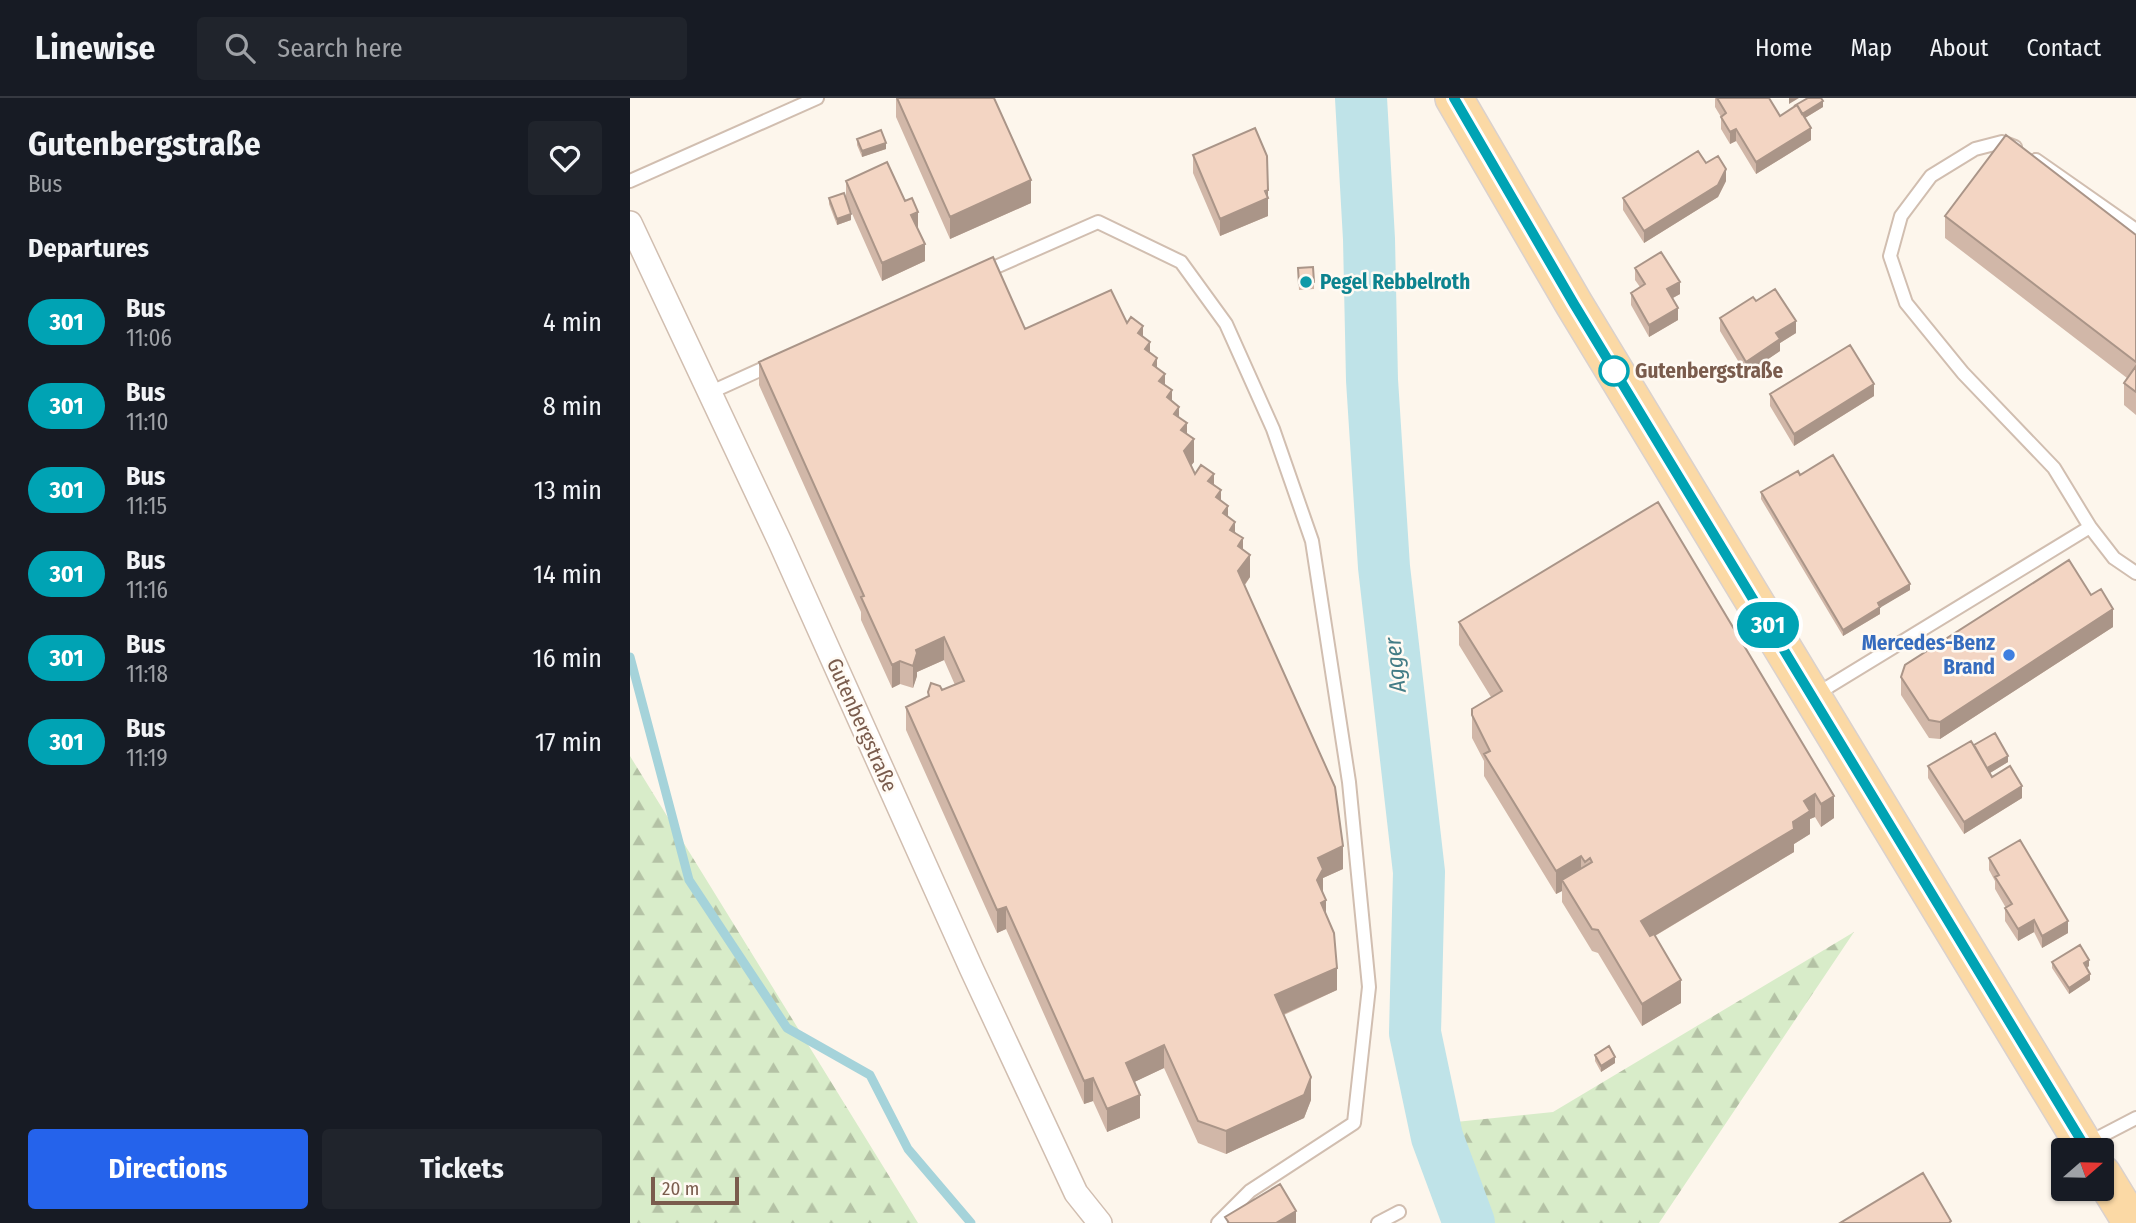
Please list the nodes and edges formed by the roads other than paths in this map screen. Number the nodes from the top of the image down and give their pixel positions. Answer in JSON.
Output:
{"nodes":[{"id":1,"x":817,"y":98,"type":"edge"},
{"id":2,"x":1454,"y":98,"type":"edge"},
{"id":3,"x":630,"y":181,"type":"edge"},
{"id":4,"x":630,"y":223,"type":"edge"},
{"id":5,"x":2136,"y":230,"type":"edge"},
{"id":6,"x":965,"y":280,"type":"edge"},
{"id":7,"x":786,"y":359,"type":"edge"},
{"id":8,"x":709,"y":393,"type":"junction"},
{"id":9,"x":2090,"y":527,"type":"junction"},
{"id":10,"x":2136,"y":573,"type":"edge"},
{"id":11,"x":1812,"y":697,"type":"junction"},
{"id":12,"x":2136,"y":1118,"type":"edge"},
{"id":13,"x":2080,"y":1138,"type":"edge"},
{"id":14,"x":2112,"y":1138,"type":"edge"},
{"id":15,"x":2114,"y":1194,"type":"edge"},
{"id":16,"x":1399,"y":1212,"type":"dead end"},
{"id":17,"x":1100,"y":1223,"type":"edge"},
{"id":18,"x":1218,"y":1223,"type":"edge"},
{"id":19,"x":1378,"y":1223,"type":"edge"},
{"id":20,"x":2132,"y":1223,"type":"edge"}],
"edges":[{"from":1,"to":3,"type":"lane"},
{"from":2,"to":11,"type":"main road"},
{"from":4,"to":8,"type":"street","name":"Gutenbergstraße"},
{"from":5,"to":9,"type":"lane"},
{"from":6,"to":18,"type":"lane"},
{"from":7,"to":8,"type":"lane"},
{"from":8,"to":17,"type":"street","name":"Gutenbergstraße"},
{"from":9,"to":10,"type":"lane"},
{"from":9,"to":11,"type":"lane"},
{"from":11,"to":13,"type":"main road"},
{"from":12,"to":14,"type":"lane"},
{"from":15,"to":20,"type":"main road"},
{"from":16,"to":19,"type":"lane"}]}
